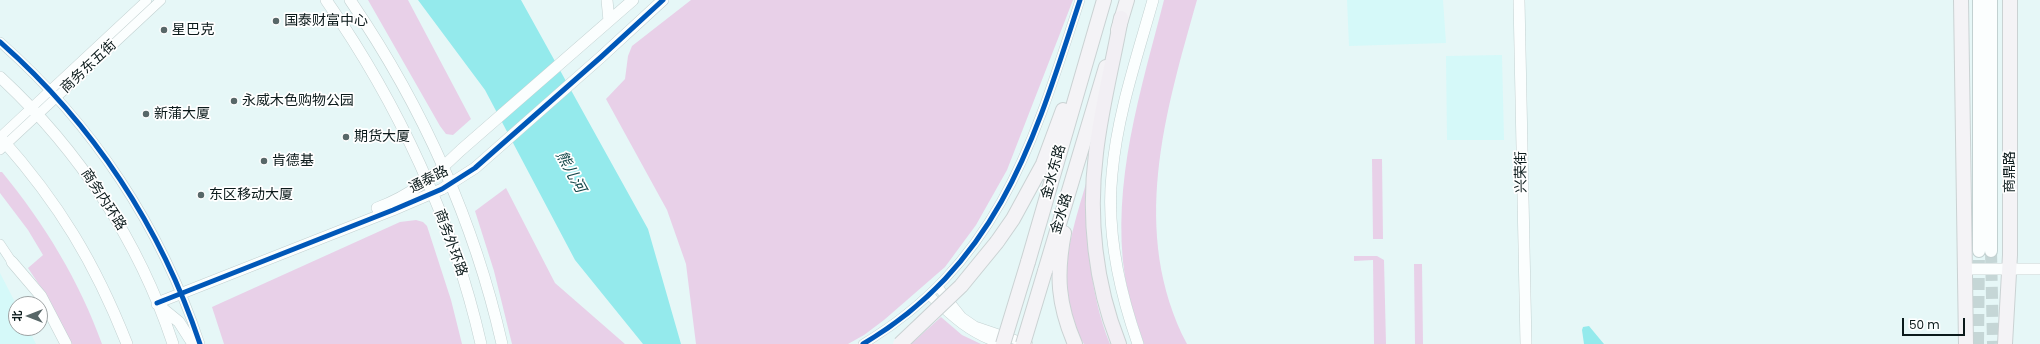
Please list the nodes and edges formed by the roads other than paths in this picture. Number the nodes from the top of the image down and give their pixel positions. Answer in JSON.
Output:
{"nodes":[{"id":1,"x":147,"y":0,"type":"edge"},
{"id":2,"x":161,"y":0,"type":"edge"},
{"id":3,"x":326,"y":0,"type":"edge"},
{"id":4,"x":350,"y":0,"type":"edge"},
{"id":5,"x":607,"y":0,"type":"edge"},
{"id":6,"x":633,"y":0,"type":"edge"},
{"id":7,"x":663,"y":0,"type":"edge"},
{"id":8,"x":1080,"y":0,"type":"edge"},
{"id":9,"x":1127,"y":0,"type":"edge"},
{"id":10,"x":1134,"y":0,"type":"edge"},
{"id":11,"x":1154,"y":0,"type":"edge"},
{"id":12,"x":1519,"y":0,"type":"edge"},
{"id":13,"x":1961,"y":0,"type":"edge"},
{"id":14,"x":1979,"y":0,"type":"edge"},
{"id":15,"x":1991,"y":0,"type":"edge"},
{"id":16,"x":2010,"y":0,"type":"edge"},
{"id":17,"x":1103,"y":2,"type":"edge"},
{"id":18,"x":1121,"y":18,"type":"junction"},
{"id":19,"x":609,"y":21,"type":"junction"},
{"id":20,"x":0,"y":42,"type":"edge"},
{"id":21,"x":0,"y":77,"type":"edge"},
{"id":22,"x":50,"y":90,"type":"junction"},
{"id":23,"x":56,"y":97,"type":"junction"},
{"id":24,"x":34,"y":112,"type":"junction"},
{"id":25,"x":2,"y":142,"type":"edge"},
{"id":26,"x":1079,"y":157,"type":"junction"},
{"id":27,"x":443,"y":168,"type":"junction"},
{"id":28,"x":427,"y":181,"type":"junction"},
{"id":29,"x":450,"y":184,"type":"junction"},
{"id":30,"x":432,"y":193,"type":"junction"},
{"id":31,"x":0,"y":244,"type":"edge"},
{"id":32,"x":12,"y":262,"type":"joint"},
{"id":33,"x":1965,"y":269,"type":"junction"},
{"id":34,"x":2009,"y":269,"type":"junction"},
{"id":35,"x":2040,"y":269,"type":"edge"},
{"id":36,"x":938,"y":286,"type":"junction"},
{"id":37,"x":180,"y":290,"type":"junction"},
{"id":38,"x":929,"y":295,"type":"junction"},
{"id":39,"x":155,"y":300,"type":"junction"},
{"id":40,"x":900,"y":343,"type":"edge"},
{"id":41,"x":66,"y":344,"type":"edge"},
{"id":42,"x":127,"y":344,"type":"edge"},
{"id":43,"x":173,"y":344,"type":"edge"},
{"id":44,"x":195,"y":344,"type":"edge"},
{"id":45,"x":481,"y":344,"type":"edge"},
{"id":46,"x":502,"y":344,"type":"edge"},
{"id":47,"x":863,"y":344,"type":"edge"},
{"id":48,"x":1002,"y":344,"type":"edge"},
{"id":49,"x":1023,"y":344,"type":"edge"},
{"id":50,"x":1030,"y":344,"type":"edge"},
{"id":51,"x":1075,"y":344,"type":"edge"},
{"id":52,"x":1119,"y":344,"type":"edge"},
{"id":53,"x":1138,"y":344,"type":"edge"},
{"id":54,"x":1526,"y":344,"type":"edge"},
{"id":55,"x":1966,"y":344,"type":"edge"},
{"id":56,"x":2005,"y":344,"type":"edge"}],
"edges":[{"from":1,"to":22,"type":"street","name":"商务东五街"},
{"from":2,"to":23,"type":"street","name":"商务东五街"},
{"from":3,"to":28,"type":"street","name":"商务外环路"},
{"from":4,"to":27,"type":"street","name":"商务外环路"},
{"from":5,"to":19,"type":"street"},
{"from":6,"to":19,"type":"street","name":"通泰路"},
{"from":7,"to":29,"type":"street","name":"通泰路"},
{"from":8,"to":36,"type":"street"},
{"from":9,"to":18,"type":"main road","name":"金水东路"},
{"from":10,"to":18,"type":"main road"},
{"from":11,"to":53,"type":"street"},
{"from":12,"to":54,"type":"street","name":"兴荣街"},
{"from":13,"to":33,"type":"main road"},
{"from":14,"to":15,"type":"main road"},
{"from":16,"to":34,"type":"main road","name":"商鼎路"},
{"from":17,"to":40,"type":"main road","bridge":true},
{"from":17,"to":48,"type":"main road","name":"金水东路","bridge":true},
{"from":18,"to":26,"type":"main road","name":"金水东路"},
{"from":18,"to":52,"type":"highway"},
{"from":19,"to":27,"type":"street","name":"通泰路"},
{"from":20,"to":22,"type":"street"},
{"from":21,"to":24,"type":"street","name":"商务内环路"},
{"from":22,"to":23,"type":"street"},
{"from":22,"to":24,"type":"street","name":"商务东五街"},
{"from":23,"to":24,"type":"street","name":"商务东五街"},
{"from":23,"to":37,"type":"street"},
{"from":24,"to":25,"type":"street","name":"商务东五街"},
{"from":24,"to":39,"type":"street","name":"商务内环路"},
{"from":25,"to":42,"type":"street"},
{"from":26,"to":49,"type":"main road","name":"金水路","bridge":true},
{"from":26,"to":51,"type":"main road"},
{"from":27,"to":28,"type":"street","name":"通泰路"},
{"from":27,"to":29,"type":"street","name":"商务外环路"},
{"from":28,"to":30,"type":"street","name":"商务外环路"},
{"from":28,"to":37,"type":"street","name":"通泰路"},
{"from":29,"to":30,"type":"street","name":"通泰路"},
{"from":29,"to":46,"type":"street","name":"商务外环路"},
{"from":30,"to":37,"type":"street","name":"通泰路"},
{"from":30,"to":45,"type":"street","name":"商务外环路"},
{"from":31,"to":32,"type":"street"},
{"from":32,"to":41,"type":"street"},
{"from":33,"to":34,"type":"street"},
{"from":33,"to":55,"type":"main road"},
{"from":34,"to":35,"type":"street"},
{"from":34,"to":56,"type":"main road","name":"商鼎路"},
{"from":36,"to":38,"type":"street"},
{"from":36,"to":50,"type":"street"},
{"from":37,"to":39,"type":"street","name":"通泰路"},
{"from":37,"to":44,"type":"street"},
{"from":38,"to":47,"type":"street"},
{"from":38,"to":48,"type":"street"},
{"from":39,"to":43,"type":"street","name":"商务内环路"},
{"from":39,"to":44,"type":"street"}]}
